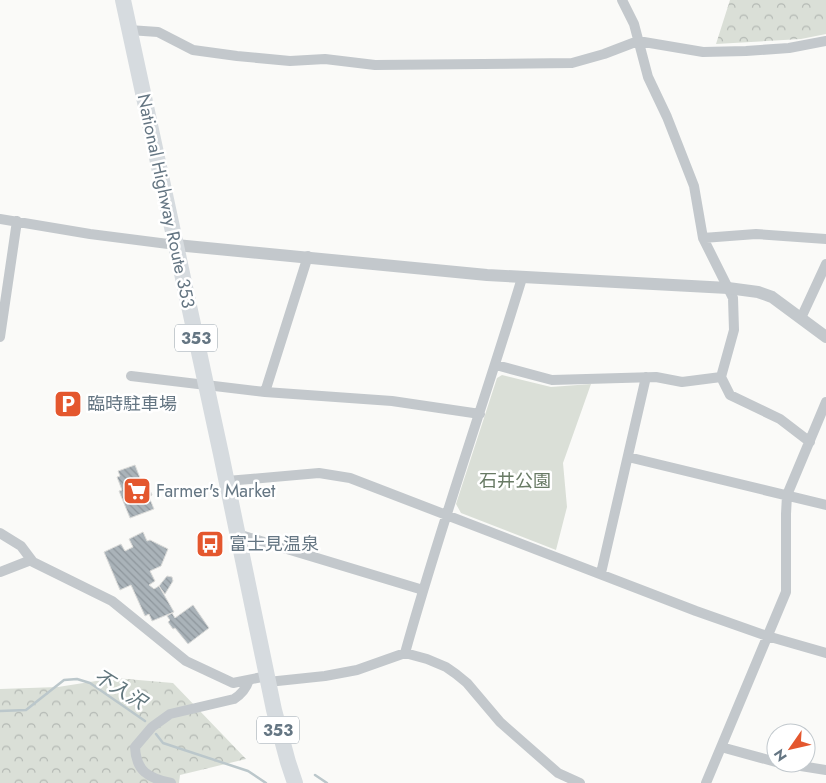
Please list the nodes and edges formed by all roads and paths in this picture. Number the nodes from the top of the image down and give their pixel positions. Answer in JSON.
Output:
{"nodes":[{"id":1,"x":123,"y":0,"type":"edge"},
{"id":2,"x":622,"y":0,"type":"edge"},
{"id":3,"x":129,"y":30,"type":"junction"},
{"id":4,"x":638,"y":41,"type":"junction"},
{"id":5,"x":826,"y":41,"type":"edge"},
{"id":6,"x":0,"y":219,"type":"edge"},
{"id":7,"x":17,"y":221,"type":"junction"},
{"id":8,"x":703,"y":238,"type":"junction"},
{"id":9,"x":826,"y":238,"type":"edge"},
{"id":10,"x":176,"y":244,"type":"junction"},
{"id":11,"x":308,"y":256,"type":"junction"},
{"id":12,"x":826,"y":264,"type":"edge"},
{"id":13,"x":522,"y":278,"type":"junction"},
{"id":14,"x":728,"y":288,"type":"junction"},
{"id":15,"x":801,"y":318,"type":"junction"},
{"id":16,"x":0,"y":337,"type":"edge"},
{"id":17,"x":826,"y":337,"type":"edge"},
{"id":18,"x":496,"y":365,"type":"junction"},
{"id":19,"x":131,"y":376,"type":"dead end"},
{"id":20,"x":646,"y":377,"type":"junction"},
{"id":21,"x":721,"y":377,"type":"junction"},
{"id":22,"x":206,"y":386,"type":"junction"},
{"id":23,"x":265,"y":392,"type":"junction"},
{"id":24,"x":826,"y":402,"type":"edge"},
{"id":25,"x":480,"y":414,"type":"junction"},
{"id":26,"x":810,"y":442,"type":"junction"},
{"id":27,"x":628,"y":457,"type":"junction"},
{"id":28,"x":227,"y":481,"type":"junction"},
{"id":29,"x":787,"y":495,"type":"junction"},
{"id":30,"x":826,"y":505,"type":"edge"},
{"id":31,"x":448,"y":514,"type":"junction"},
{"id":32,"x":0,"y":532,"type":"edge"},
{"id":33,"x":239,"y":536,"type":"junction"},
{"id":34,"x":31,"y":560,"type":"junction"},
{"id":35,"x":0,"y":572,"type":"edge"},
{"id":36,"x":600,"y":573,"type":"junction"},
{"id":37,"x":423,"y":590,"type":"junction"},
{"id":38,"x":767,"y":636,"type":"junction"},
{"id":39,"x":405,"y":653,"type":"junction"},
{"id":40,"x":826,"y":653,"type":"edge"},
{"id":41,"x":267,"y":679,"type":"junction"},
{"id":42,"x":249,"y":680,"type":"junction"},
{"id":43,"x":721,"y":747,"type":"junction"},
{"id":44,"x":766,"y":759,"type":"edge"},
{"id":45,"x":171,"y":783,"type":"edge"},
{"id":46,"x":296,"y":783,"type":"edge"},
{"id":47,"x":580,"y":783,"type":"edge"},
{"id":48,"x":706,"y":783,"type":"edge"}],
"edges":[{"from":1,"to":3,"type":"highway","name":"National Highway Route 353","number":"353"},
{"from":2,"to":4,"type":"street"},
{"from":3,"to":4,"type":"street"},
{"from":3,"to":10,"type":"highway","name":"National Highway Route 353","number":"353"},
{"from":4,"to":5,"type":"street"},
{"from":4,"to":8,"type":"street"},
{"from":6,"to":7,"type":"street"},
{"from":7,"to":10,"type":"street"},
{"from":7,"to":16,"type":"street"},
{"from":8,"to":9,"type":"street"},
{"from":8,"to":14,"type":"street"},
{"from":10,"to":11,"type":"street"},
{"from":10,"to":22,"type":"highway","name":"National Highway Route 353","number":"353"},
{"from":11,"to":13,"type":"street"},
{"from":11,"to":23,"type":"street"},
{"from":12,"to":15,"type":"street"},
{"from":13,"to":14,"type":"street"},
{"from":13,"to":18,"type":"street"},
{"from":14,"to":15,"type":"street"},
{"from":14,"to":21,"type":"street"},
{"from":15,"to":17,"type":"street"},
{"from":18,"to":20,"type":"street"},
{"from":18,"to":25,"type":"street"},
{"from":19,"to":22,"type":"street"},
{"from":20,"to":21,"type":"street"},
{"from":20,"to":27,"type":"street"},
{"from":21,"to":26,"type":"street"},
{"from":22,"to":23,"type":"street"},
{"from":22,"to":28,"type":"highway","name":"National Highway Route 353","number":"353"},
{"from":23,"to":25,"type":"street"},
{"from":24,"to":26,"type":"street"},
{"from":25,"to":31,"type":"street"},
{"from":26,"to":29,"type":"street"},
{"from":27,"to":29,"type":"street"},
{"from":27,"to":36,"type":"street"},
{"from":28,"to":31,"type":"street"},
{"from":28,"to":33,"type":"highway","name":"National Highway Route 353","number":"353"},
{"from":29,"to":30,"type":"street"},
{"from":29,"to":38,"type":"street"},
{"from":31,"to":36,"type":"street"},
{"from":31,"to":37,"type":"street"},
{"from":32,"to":34,"type":"street"},
{"from":33,"to":37,"type":"street"},
{"from":33,"to":41,"type":"highway","name":"National Highway Route 353","number":"353"},
{"from":34,"to":35,"type":"street"},
{"from":34,"to":42,"type":"street"},
{"from":36,"to":38,"type":"street"},
{"from":37,"to":39,"type":"street"},
{"from":38,"to":40,"type":"street"},
{"from":38,"to":43,"type":"street"},
{"from":39,"to":41,"type":"street"},
{"from":39,"to":47,"type":"street"},
{"from":41,"to":42,"type":"street"},
{"from":41,"to":46,"type":"highway","name":"National Highway Route 353","number":"353"},
{"from":42,"to":45,"type":"street"},
{"from":43,"to":44,"type":"street"},
{"from":43,"to":48,"type":"street"}]}
